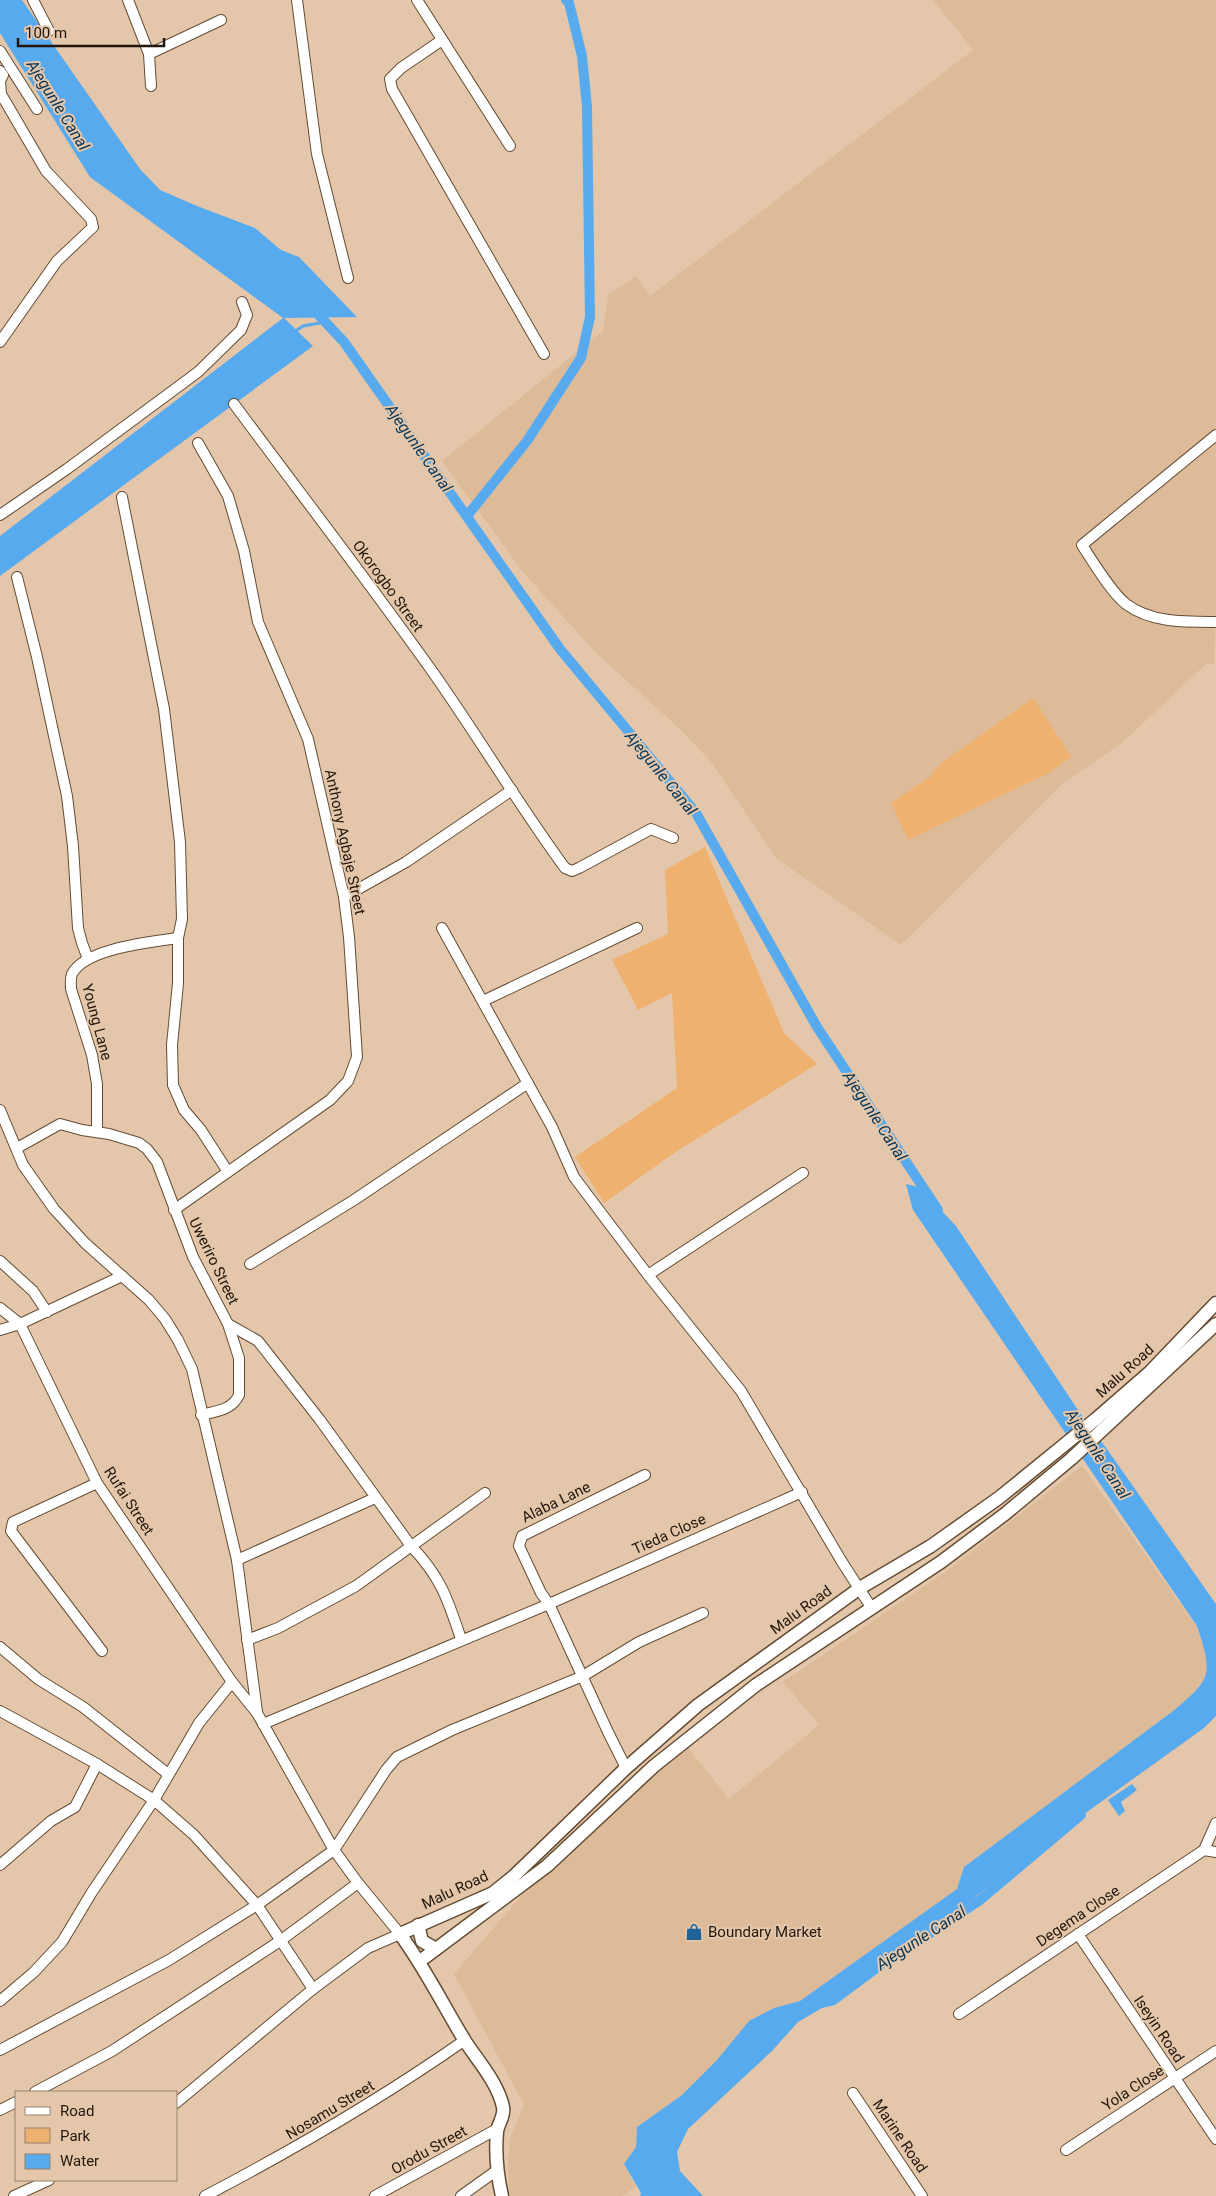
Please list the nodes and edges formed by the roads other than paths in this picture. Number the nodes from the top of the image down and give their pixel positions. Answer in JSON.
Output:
{"nodes":[{"id":1,"x":33,"y":0,"type":"edge"},
{"id":2,"x":128,"y":0,"type":"edge"},
{"id":3,"x":297,"y":0,"type":"edge"},
{"id":4,"x":417,"y":0,"type":"edge"},
{"id":5,"x":221,"y":20,"type":"dead end"},
{"id":6,"x":49,"y":31,"type":"dead end"},
{"id":7,"x":442,"y":40,"type":"junction"},
{"id":8,"x":0,"y":51,"type":"edge"},
{"id":9,"x":149,"y":54,"type":"junction"},
{"id":10,"x":0,"y":71,"type":"edge"},
{"id":11,"x":151,"y":86,"type":"dead end"},
{"id":12,"x":36,"y":108,"type":"dead end"},
{"id":13,"x":510,"y":146,"type":"dead end"},
{"id":14,"x":348,"y":278,"type":"dead end"},
{"id":15,"x":242,"y":302,"type":"dead end"},
{"id":16,"x":0,"y":342,"type":"edge"},
{"id":17,"x":544,"y":354,"type":"dead end"},
{"id":18,"x":234,"y":404,"type":"dead end"},
{"id":19,"x":1216,"y":435,"type":"edge"},
{"id":20,"x":198,"y":443,"type":"dead end"},
{"id":21,"x":122,"y":497,"type":"dead end"},
{"id":22,"x":0,"y":516,"type":"edge"},
{"id":23,"x":16,"y":577,"type":"dead end"},
{"id":24,"x":1216,"y":622,"type":"edge"},
{"id":25,"x":512,"y":790,"type":"junction"},
{"id":26,"x":673,"y":838,"type":"dead end"},
{"id":27,"x":344,"y":897,"type":"junction"},
{"id":28,"x":442,"y":928,"type":"dead end"},
{"id":29,"x":637,"y":928,"type":"dead end"},
{"id":30,"x":178,"y":938,"type":"junction"},
{"id":31,"x":88,"y":960,"type":"junction"},
{"id":32,"x":483,"y":1001,"type":"junction"},
{"id":33,"x":528,"y":1083,"type":"junction"},
{"id":34,"x":0,"y":1110,"type":"edge"},
{"id":35,"x":97,"y":1132,"type":"junction"},
{"id":36,"x":18,"y":1148,"type":"junction"},
{"id":37,"x":228,"y":1172,"type":"junction"},
{"id":38,"x":804,"y":1173,"type":"dead end"},
{"id":39,"x":174,"y":1210,"type":"junction"},
{"id":40,"x":0,"y":1261,"type":"edge"},
{"id":41,"x":250,"y":1264,"type":"dead end"},
{"id":42,"x":648,"y":1275,"type":"junction"},
{"id":43,"x":122,"y":1276,"type":"junction"},
{"id":44,"x":1216,"y":1303,"type":"edge"},
{"id":45,"x":0,"y":1308,"type":"edge"},
{"id":46,"x":47,"y":1312,"type":"junction"},
{"id":47,"x":20,"y":1324,"type":"junction"},
{"id":48,"x":228,"y":1324,"type":"junction"},
{"id":49,"x":1216,"y":1324,"type":"edge"},
{"id":50,"x":0,"y":1330,"type":"edge"},
{"id":51,"x":201,"y":1415,"type":"junction"},
{"id":52,"x":1100,"y":1423,"type":"junction"},
{"id":53,"x":645,"y":1475,"type":"dead end"},
{"id":54,"x":98,"y":1483,"type":"junction"},
{"id":55,"x":802,"y":1492,"type":"junction"},
{"id":56,"x":485,"y":1493,"type":"dead end"},
{"id":57,"x":375,"y":1498,"type":"junction"},
{"id":58,"x":411,"y":1546,"type":"junction"},
{"id":59,"x":237,"y":1560,"type":"junction"},
{"id":60,"x":860,"y":1588,"type":"junction"},
{"id":61,"x":549,"y":1604,"type":"junction"},
{"id":62,"x":871,"y":1607,"type":"junction"},
{"id":63,"x":703,"y":1613,"type":"dead end"},
{"id":64,"x":247,"y":1640,"type":"junction"},
{"id":65,"x":461,"y":1640,"type":"junction"},
{"id":66,"x":0,"y":1647,"type":"edge"},
{"id":67,"x":102,"y":1651,"type":"dead end"},
{"id":68,"x":583,"y":1676,"type":"junction"},
{"id":69,"x":232,"y":1682,"type":"junction"},
{"id":70,"x":0,"y":1711,"type":"edge"},
{"id":71,"x":257,"y":1713,"type":"junction"},
{"id":72,"x":263,"y":1724,"type":"junction"},
{"id":73,"x":644,"y":1751,"type":"junction"},
{"id":74,"x":97,"y":1764,"type":"junction"},
{"id":75,"x":654,"y":1766,"type":"junction"},
{"id":76,"x":626,"y":1768,"type":"junction"},
{"id":77,"x":168,"y":1774,"type":"junction"},
{"id":78,"x":154,"y":1800,"type":"junction"},
{"id":79,"x":1216,"y":1823,"type":"edge"},
{"id":80,"x":334,"y":1850,"type":"junction"},
{"id":81,"x":1204,"y":1850,"type":"junction"},
{"id":82,"x":1216,"y":1852,"type":"edge"},
{"id":83,"x":0,"y":1865,"type":"edge"},
{"id":84,"x":358,"y":1883,"type":"junction"},
{"id":85,"x":257,"y":1905,"type":"junction"},
{"id":86,"x":418,"y":1925,"type":"junction"},
{"id":87,"x":1078,"y":1934,"type":"junction"},
{"id":88,"x":396,"y":1935,"type":"junction"},
{"id":89,"x":280,"y":1941,"type":"junction"},
{"id":90,"x":436,"y":1949,"type":"junction"},
{"id":91,"x":420,"y":1961,"type":"junction"},
{"id":92,"x":313,"y":1989,"type":"junction"},
{"id":93,"x":0,"y":2001,"type":"edge"},
{"id":94,"x":959,"y":2014,"type":"dead end"},
{"id":95,"x":465,"y":2040,"type":"junction"},
{"id":96,"x":0,"y":2050,"type":"edge"},
{"id":97,"x":1216,"y":2051,"type":"edge"},
{"id":98,"x":1174,"y":2078,"type":"junction"},
{"id":99,"x":37,"y":2091,"type":"edge"},
{"id":100,"x":853,"y":2092,"type":"dead end"},
{"id":101,"x":178,"y":2101,"type":"edge"},
{"id":102,"x":15,"y":2102,"type":"edge"},
{"id":103,"x":0,"y":2110,"type":"edge"},
{"id":104,"x":497,"y":2129,"type":"junction"},
{"id":105,"x":1216,"y":2139,"type":"edge"},
{"id":106,"x":1066,"y":2150,"type":"dead end"},
{"id":107,"x":496,"y":2171,"type":"junction"},
{"id":108,"x":47,"y":2181,"type":"edge"},
{"id":109,"x":14,"y":2196,"type":"edge"},
{"id":110,"x":205,"y":2196,"type":"edge"},
{"id":111,"x":376,"y":2196,"type":"edge"},
{"id":112,"x":461,"y":2196,"type":"edge"},
{"id":113,"x":502,"y":2196,"type":"edge"},
{"id":114,"x":922,"y":2196,"type":"edge"}],
"edges":[{"from":1,"to":6,"type":"street"},
{"from":2,"to":9,"type":"street"},
{"from":3,"to":14,"type":"street"},
{"from":4,"to":7,"type":"street"},
{"from":5,"to":9,"type":"street"},
{"from":7,"to":13,"type":"street"},
{"from":7,"to":17,"type":"street"},
{"from":8,"to":12,"type":"street"},
{"from":9,"to":11,"type":"street"},
{"from":10,"to":16,"type":"street"},
{"from":15,"to":22,"type":"street"},
{"from":18,"to":25,"type":"street","name":"Okorogbo Street"},
{"from":19,"to":24,"type":"street"},
{"from":20,"to":27,"type":"street","name":"Anthony Agbaje Street"},
{"from":21,"to":30,"type":"street"},
{"from":23,"to":31,"type":"street"},
{"from":25,"to":26,"type":"street","name":"Okorogbo Street"},
{"from":25,"to":27,"type":"street"},
{"from":27,"to":37,"type":"street","name":"Anthony Agbaje Street"},
{"from":28,"to":32,"type":"street"},
{"from":29,"to":32,"type":"street"},
{"from":30,"to":31,"type":"street","name":"Young Lane"},
{"from":30,"to":37,"type":"street"},
{"from":31,"to":35,"type":"street","name":"Young Lane"},
{"from":32,"to":33,"type":"street"},
{"from":33,"to":41,"type":"street"},
{"from":33,"to":42,"type":"street"},
{"from":34,"to":36,"type":"street"},
{"from":35,"to":36,"type":"street","name":"Uweriro Street"},
{"from":35,"to":39,"type":"street","name":"Uweriro Street"},
{"from":36,"to":43,"type":"street"},
{"from":37,"to":39,"type":"street","name":"Anthony Agbaje Street"},
{"from":38,"to":42,"type":"street"},
{"from":39,"to":48,"type":"street","name":"Uweriro Street"},
{"from":40,"to":46,"type":"street"},
{"from":42,"to":55,"type":"street"},
{"from":43,"to":46,"type":"street"},
{"from":43,"to":51,"type":"street"},
{"from":44,"to":52,"type":"main road","name":"Malu Road"},
{"from":45,"to":47,"type":"street"},
{"from":46,"to":47,"type":"street"},
{"from":47,"to":50,"type":"street"},
{"from":47,"to":54,"type":"street","name":"Rufai Street"},
{"from":48,"to":51,"type":"street","name":"Uweriro Street"},
{"from":48,"to":57,"type":"street"},
{"from":49,"to":52,"type":"main road","name":"Malu Road"},
{"from":51,"to":59,"type":"street"},
{"from":52,"to":60,"type":"main road","name":"Malu Road"},
{"from":52,"to":62,"type":"main road","name":"Malu Road"},
{"from":53,"to":61,"type":"street","name":"Alaba Lane"},
{"from":54,"to":67,"type":"street"},
{"from":54,"to":69,"type":"street","name":"Rufai Street"},
{"from":55,"to":60,"type":"street"},
{"from":55,"to":61,"type":"street","name":"Tieda Close"},
{"from":56,"to":58,"type":"street"},
{"from":57,"to":58,"type":"street"},
{"from":57,"to":59,"type":"street"},
{"from":58,"to":64,"type":"street"},
{"from":58,"to":65,"type":"street"},
{"from":59,"to":64,"type":"street"},
{"from":60,"to":62,"type":"street"},
{"from":60,"to":73,"type":"main road","name":"Malu Road"},
{"from":61,"to":65,"type":"street","name":"Tieda Close"},
{"from":61,"to":68,"type":"street"},
{"from":62,"to":75,"type":"main road","name":"Malu Road"},
{"from":63,"to":68,"type":"street"},
{"from":64,"to":71,"type":"street"},
{"from":65,"to":72,"type":"street","name":"Tieda Close"},
{"from":66,"to":77,"type":"street"},
{"from":68,"to":76,"type":"street"},
{"from":68,"to":80,"type":"street"},
{"from":69,"to":71,"type":"street","name":"Rufai Street"},
{"from":69,"to":77,"type":"street"},
{"from":70,"to":74,"type":"street"},
{"from":71,"to":72,"type":"street"},
{"from":72,"to":80,"type":"street"},
{"from":73,"to":75,"type":"main road"},
{"from":73,"to":76,"type":"main road","name":"Malu Road"},
{"from":74,"to":78,"type":"street"},
{"from":74,"to":83,"type":"street"},
{"from":75,"to":90,"type":"main road","name":"Malu Road"},
{"from":76,"to":86,"type":"main road","name":"Malu Road"},
{"from":77,"to":78,"type":"street"},
{"from":78,"to":85,"type":"street"},
{"from":78,"to":93,"type":"street"},
{"from":79,"to":81,"type":"street"},
{"from":80,"to":84,"type":"street"},
{"from":80,"to":85,"type":"street"},
{"from":81,"to":82,"type":"street"},
{"from":81,"to":87,"type":"street","name":"Degema Close"},
{"from":84,"to":88,"type":"street"},
{"from":84,"to":89,"type":"street"},
{"from":85,"to":89,"type":"street"},
{"from":85,"to":96,"type":"street"},
{"from":86,"to":88,"type":"main road","name":"Malu Road"},
{"from":86,"to":90,"type":"main road"},
{"from":87,"to":94,"type":"street","name":"Degema Close"},
{"from":87,"to":98,"type":"street","name":"Iseyin Road"},
{"from":88,"to":91,"type":"main road"},
{"from":88,"to":92,"type":"street"},
{"from":89,"to":92,"type":"street"},
{"from":89,"to":99,"type":"street"},
{"from":90,"to":91,"type":"main road","name":"Malu Road"},
{"from":91,"to":95,"type":"main road"},
{"from":92,"to":101,"type":"street"},
{"from":95,"to":104,"type":"main road"},
{"from":95,"to":110,"type":"street","name":"Nosamu Street"},
{"from":97,"to":98,"type":"street","name":"Yola Close"},
{"from":98,"to":105,"type":"street","name":"Iseyin Road"},
{"from":98,"to":106,"type":"street","name":"Yola Close"},
{"from":100,"to":114,"type":"street","name":"Marine Road"},
{"from":102,"to":103,"type":"street"},
{"from":104,"to":107,"type":"main road"},
{"from":104,"to":111,"type":"street","name":"Orodu Street"},
{"from":107,"to":112,"type":"street"},
{"from":107,"to":113,"type":"main road"},
{"from":108,"to":109,"type":"street"}]}
